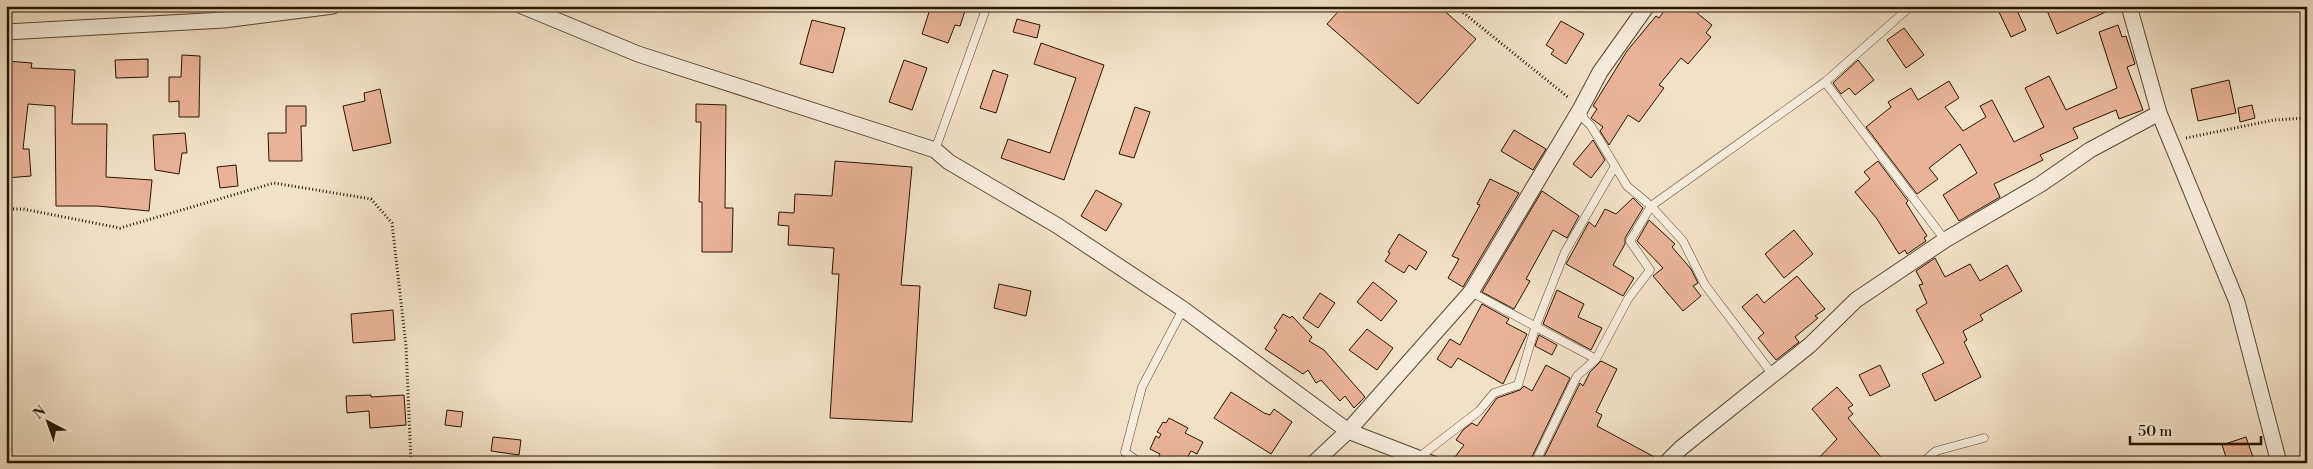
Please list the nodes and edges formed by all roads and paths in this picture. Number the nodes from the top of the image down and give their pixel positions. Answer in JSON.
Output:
{"nodes":[{"id":1,"x":333,"y":6,"type":"edge"},
{"id":2,"x":522,"y":6,"type":"edge"},
{"id":3,"x":986,"y":6,"type":"edge"},
{"id":4,"x":1455,"y":6,"type":"edge"},
{"id":5,"x":1647,"y":6,"type":"edge"},
{"id":6,"x":1911,"y":6,"type":"edge"},
{"id":7,"x":2129,"y":6,"type":"edge"},
{"id":8,"x":225,"y":13,"type":"edge"},
{"id":9,"x":6,"y":32,"type":"edge"},
{"id":10,"x":1825,"y":82,"type":"junction"},
{"id":11,"x":1581,"y":108,"type":"junction"},
{"id":12,"x":2159,"y":113,"type":"junction"},
{"id":13,"x":2307,"y":118,"type":"edge"},
{"id":14,"x":2172,"y":143,"type":"junction"},
{"id":15,"x":936,"y":150,"type":"junction"},
{"id":16,"x":1615,"y":166,"type":"junction"},
{"id":17,"x":1651,"y":206,"type":"junction"},
{"id":18,"x":6,"y":209,"type":"edge"},
{"id":19,"x":1945,"y":240,"type":"junction"},
{"id":20,"x":1470,"y":292,"type":"junction"},
{"id":21,"x":1183,"y":309,"type":"junction"},
{"id":22,"x":1535,"y":328,"type":"junction"},
{"id":23,"x":1596,"y":359,"type":"junction"},
{"id":24,"x":1773,"y":375,"type":"junction"},
{"id":25,"x":1348,"y":431,"type":"junction"},
{"id":26,"x":1984,"y":438,"type":"dead end"},
{"id":27,"x":1425,"y":460,"type":"edge"},
{"id":28,"x":411,"y":463,"type":"edge"},
{"id":29,"x":1140,"y":463,"type":"edge"},
{"id":30,"x":1314,"y":463,"type":"edge"},
{"id":31,"x":1535,"y":463,"type":"edge"},
{"id":32,"x":1666,"y":463,"type":"edge"},
{"id":33,"x":1922,"y":463,"type":"edge"},
{"id":34,"x":2279,"y":463,"type":"edge"}],
"edges":[{"from":1,"to":8,"type":"street"},
{"from":2,"to":15,"type":"street"},
{"from":3,"to":15,"type":"lane"},
{"from":4,"to":11,"type":"path"},
{"from":5,"to":11,"type":"street"},
{"from":6,"to":10,"type":"lane"},
{"from":7,"to":12,"type":"street"},
{"from":8,"to":9,"type":"street"},
{"from":10,"to":17,"type":"lane"},
{"from":10,"to":19,"type":"lane"},
{"from":11,"to":16,"type":"lane"},
{"from":11,"to":20,"type":"street"},
{"from":12,"to":14,"type":"street"},
{"from":12,"to":19,"type":"street"},
{"from":13,"to":14,"type":"path"},
{"from":14,"to":34,"type":"street"},
{"from":15,"to":21,"type":"street"},
{"from":16,"to":17,"type":"lane"},
{"from":16,"to":22,"type":"lane"},
{"from":17,"to":23,"type":"lane"},
{"from":17,"to":24,"type":"lane"},
{"from":18,"to":28,"type":"path"},
{"from":19,"to":24,"type":"street"},
{"from":20,"to":22,"type":"lane"},
{"from":20,"to":25,"type":"street"},
{"from":21,"to":25,"type":"street"},
{"from":21,"to":29,"type":"lane"},
{"from":22,"to":23,"type":"lane"},
{"from":22,"to":27,"type":"lane"},
{"from":23,"to":31,"type":"lane"},
{"from":24,"to":32,"type":"street"},
{"from":25,"to":27,"type":"street"},
{"from":25,"to":30,"type":"street"},
{"from":26,"to":33,"type":"lane"}]}
